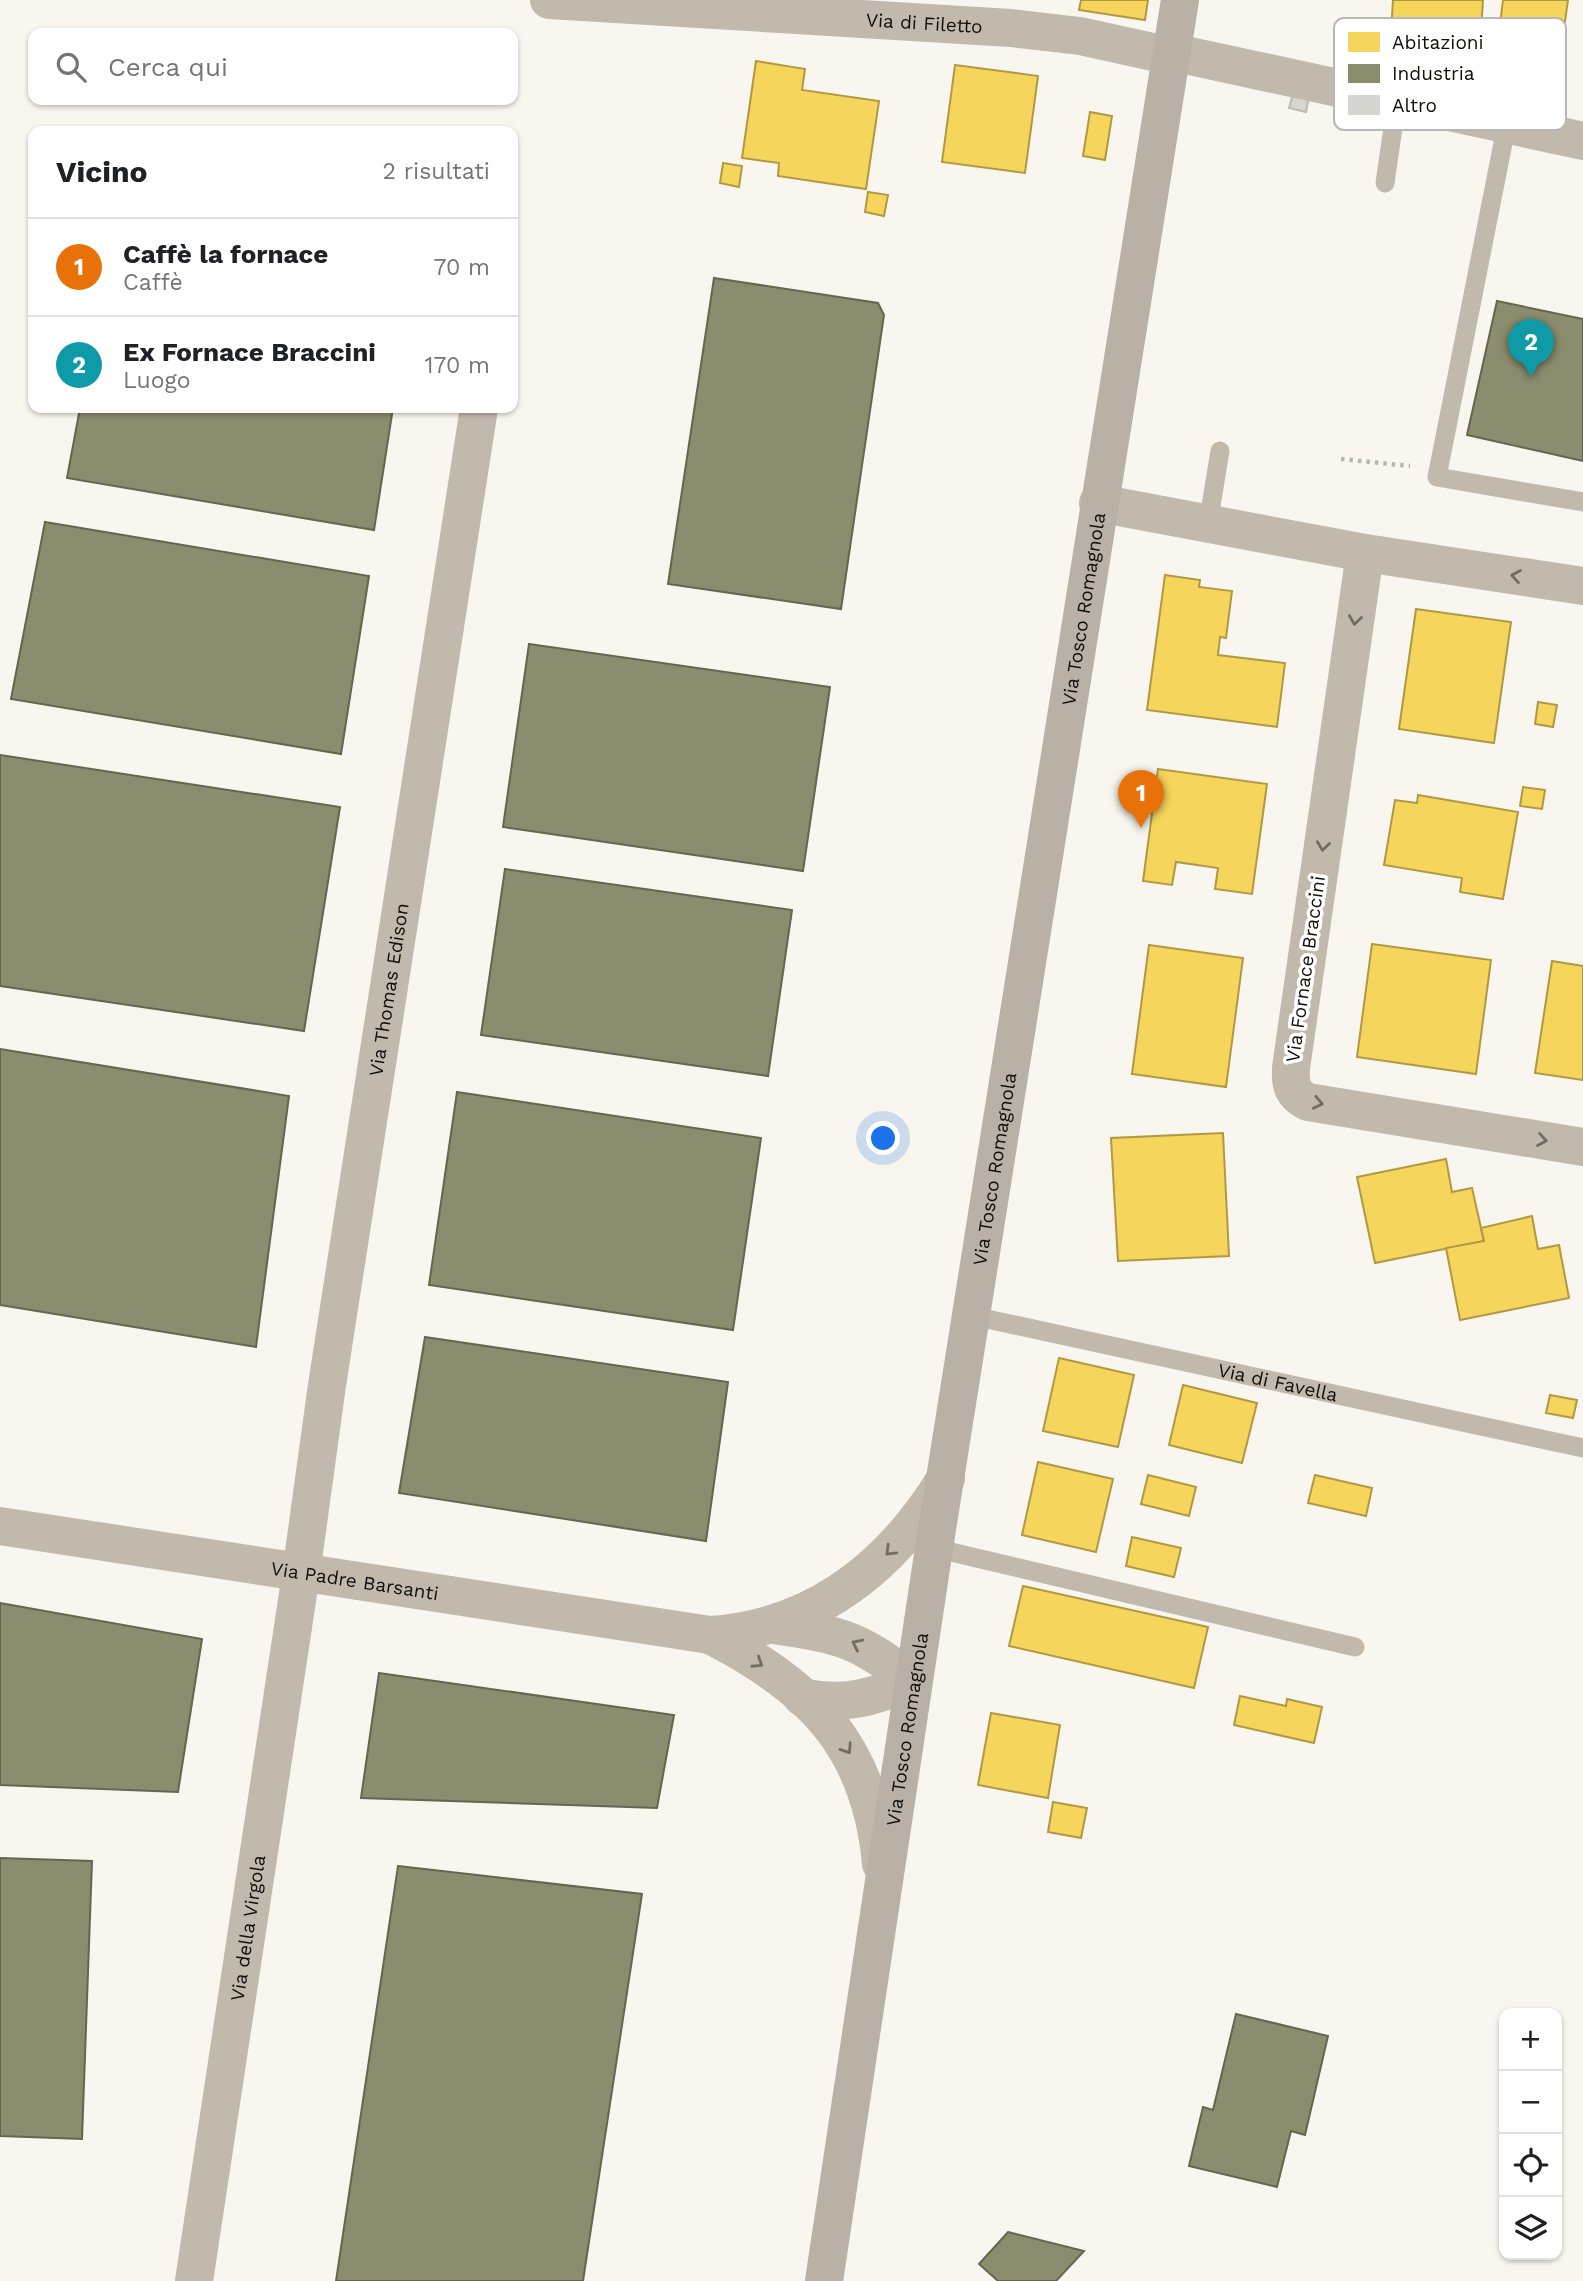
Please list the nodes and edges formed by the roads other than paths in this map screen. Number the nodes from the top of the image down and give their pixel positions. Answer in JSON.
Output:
{"nodes":[{"id":1,"x":549,"y":0,"type":"edge"},
{"id":2,"x":1180,"y":0,"type":"edge"},
{"id":3,"x":1171,"y":56,"type":"junction"},
{"id":4,"x":1334,"y":87,"type":"edge"},
{"id":5,"x":1393,"y":130,"type":"edge"},
{"id":6,"x":1506,"y":130,"type":"edge"},
{"id":7,"x":1537,"y":130,"type":"edge"},
{"id":8,"x":1583,"y":141,"type":"edge"},
{"id":9,"x":1385,"y":183,"type":"dead end"},
{"id":10,"x":478,"y":413,"type":"edge"},
{"id":11,"x":1220,"y":451,"type":"dead end"},
{"id":12,"x":1583,"y":502,"type":"edge"},
{"id":13,"x":1098,"y":503,"type":"junction"},
{"id":14,"x":1208,"y":524,"type":"junction"},
{"id":15,"x":1365,"y":553,"type":"junction"},
{"id":16,"x":1583,"y":586,"type":"edge"},
{"id":17,"x":1583,"y":1147,"type":"edge"},
{"id":18,"x":973,"y":1316,"type":"junction"},
{"id":19,"x":1583,"y":1448,"type":"edge"},
{"id":20,"x":946,"y":1478,"type":"junction"},
{"id":21,"x":0,"y":1526,"type":"edge"},
{"id":22,"x":934,"y":1548,"type":"junction"},
{"id":23,"x":301,"y":1574,"type":"junction"},
{"id":24,"x":774,"y":1625,"type":"junction"},
{"id":25,"x":710,"y":1634,"type":"junction"},
{"id":26,"x":1355,"y":1647,"type":"dead end"},
{"id":27,"x":913,"y":1682,"type":"junction"},
{"id":28,"x":802,"y":1697,"type":"junction"},
{"id":29,"x":883,"y":1883,"type":"junction"},
{"id":30,"x":194,"y":2281,"type":"edge"},
{"id":31,"x":824,"y":2281,"type":"edge"}],
"edges":[{"from":1,"to":3,"type":"street","name":"Via di Filetto"},
{"from":2,"to":3,"type":"main road","name":"Via Tosco Romagnola"},
{"from":3,"to":4,"type":"street","name":"Via di Filetto"},
{"from":3,"to":13,"type":"main road","name":"Via Tosco Romagnola"},
{"from":5,"to":9,"type":"lane"},
{"from":6,"to":12,"type":"lane"},
{"from":7,"to":8,"type":"street","name":"Via di Filetto"},
{"from":10,"to":23,"type":"street","name":"Via Thomas Edison"},
{"from":11,"to":14,"type":"lane"},
{"from":13,"to":14,"type":"street"},
{"from":13,"to":18,"type":"main road","name":"Via Tosco Romagnola"},
{"from":14,"to":15,"type":"street"},
{"from":16,"to":15,"type":"street","one_way":true},
{"from":15,"to":17,"type":"street","name":"Via Fornace Braccini","one_way":true},
{"from":18,"to":19,"type":"lane","name":"Via di Favella"},
{"from":18,"to":20,"type":"main road","name":"Via Tosco Romagnola"},
{"from":20,"to":22,"type":"main road","name":"Via Tosco Romagnola"},
{"from":20,"to":24,"type":"street","name":"Via Padre Barsanti","one_way":true},
{"from":21,"to":23,"type":"street","name":"Via Padre Barsanti"},
{"from":22,"to":26,"type":"lane"},
{"from":22,"to":27,"type":"main road","name":"Via Tosco Romagnola"},
{"from":23,"to":25,"type":"street","name":"Via Padre Barsanti"},
{"from":23,"to":30,"type":"street","name":"Via della Virgola"},
{"from":24,"to":25,"type":"street","name":"Via Padre Barsanti"},
{"from":27,"to":24,"type":"street","name":"Via Padre Barsanti","one_way":true},
{"from":25,"to":28,"type":"street","name":"Via Padre Barsanti","one_way":true},
{"from":27,"to":28,"type":"street"},
{"from":27,"to":29,"type":"main road","name":"Via Tosco Romagnola"},
{"from":28,"to":29,"type":"street","name":"Via Padre Barsanti","one_way":true},
{"from":29,"to":31,"type":"main road","name":"Via Tosco Romagnola"}]}
